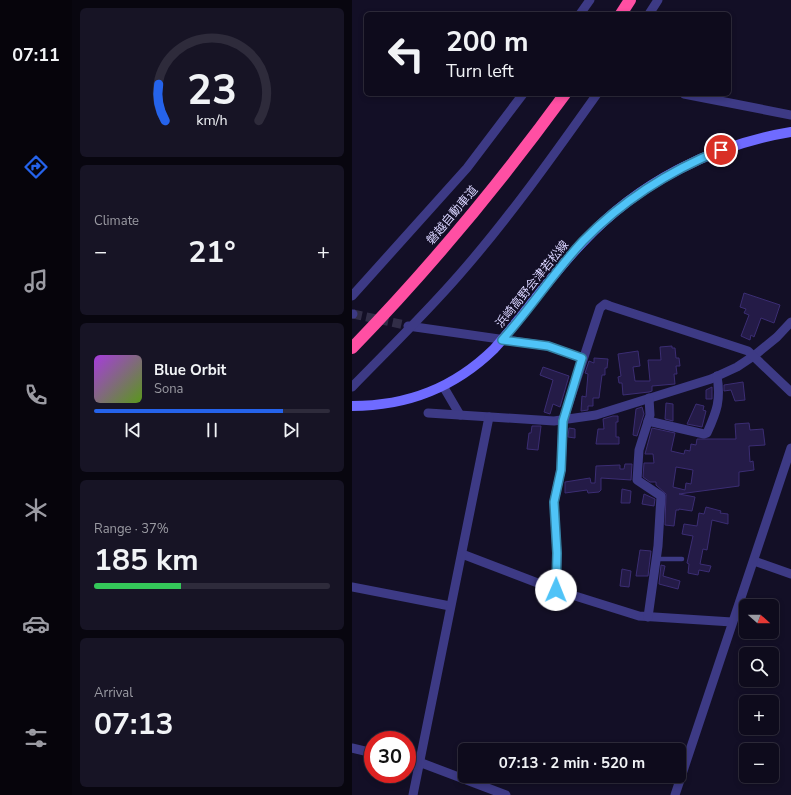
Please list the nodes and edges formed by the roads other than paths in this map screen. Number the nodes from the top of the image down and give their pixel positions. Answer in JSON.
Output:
{"nodes":[{"id":1,"x":590,"y":0,"type":"edge"},
{"id":2,"x":630,"y":0,"type":"edge"},
{"id":3,"x":658,"y":0,"type":"edge"},
{"id":4,"x":581,"y":12,"type":"edge"},
{"id":5,"x":622,"y":12,"type":"edge"},
{"id":6,"x":650,"y":12,"type":"edge"},
{"id":7,"x":522,"y":96,"type":"edge"},
{"id":8,"x":562,"y":96,"type":"edge"},
{"id":9,"x":596,"y":96,"type":"edge"},
{"id":10,"x":694,"y":96,"type":"edge"},
{"id":11,"x":791,"y":115,"type":"edge"},
{"id":12,"x":791,"y":132,"type":"edge"},
{"id":13,"x":352,"y":296,"type":"edge"},
{"id":14,"x":791,"y":322,"type":"edge"},
{"id":15,"x":409,"y":326,"type":"junction"},
{"id":16,"x":787,"y":332,"type":"edge"},
{"id":17,"x":502,"y":340,"type":"junction"},
{"id":18,"x":352,"y":348,"type":"edge"},
{"id":19,"x":755,"y":355,"type":"junction"},
{"id":20,"x":582,"y":358,"type":"junction"},
{"id":21,"x":717,"y":376,"type":"junction"},
{"id":22,"x":443,"y":386,"type":"junction"},
{"id":23,"x":352,"y":387,"type":"edge"},
{"id":24,"x":791,"y":392,"type":"edge"},
{"id":25,"x":649,"y":398,"type":"junction"},
{"id":26,"x":352,"y":406,"type":"edge"},
{"id":27,"x":428,"y":413,"type":"dead end"},
{"id":28,"x":460,"y":415,"type":"junction"},
{"id":29,"x":489,"y":417,"type":"junction"},
{"id":30,"x":563,"y":421,"type":"junction"},
{"id":31,"x":648,"y":421,"type":"junction"},
{"id":32,"x":791,"y":448,"type":"edge"},
{"id":33,"x":462,"y":554,"type":"junction"},
{"id":34,"x":656,"y":559,"type":"junction"},
{"id":35,"x":682,"y":559,"type":"dead end"},
{"id":36,"x":754,"y":561,"type":"junction"},
{"id":37,"x":791,"y":574,"type":"edge"},
{"id":38,"x":352,"y":587,"type":"edge"},
{"id":39,"x":556,"y":590,"type":"junction"},
{"id":40,"x":450,"y":606,"type":"junction"},
{"id":41,"x":648,"y":617,"type":"junction"},
{"id":42,"x":732,"y":622,"type":"junction"},
{"id":43,"x":352,"y":748,"type":"edge"},
{"id":44,"x":364,"y":751,"type":"edge"},
{"id":45,"x":416,"y":762,"type":"edge"},
{"id":46,"x":419,"y":762,"type":"junction"},
{"id":47,"x":413,"y":795,"type":"edge"},
{"id":48,"x":506,"y":795,"type":"edge"},
{"id":49,"x":675,"y":795,"type":"edge"}],
"edges":[{"from":1,"to":4,"type":"street"},
{"from":2,"to":5,"type":"highway"},
{"from":3,"to":6,"type":"street"},
{"from":7,"to":13,"type":"street"},
{"from":8,"to":18,"type":"highway","name":"磐越自動車道"},
{"from":9,"to":15,"type":"street"},
{"from":10,"to":11,"type":"street"},
{"from":12,"to":17,"type":"main road","name":"浜崎高野会津若松線"},
{"from":14,"to":16,"type":"street"},
{"from":15,"to":17,"type":"street"},
{"from":15,"to":23,"type":"street"},
{"from":16,"to":19,"type":"street"},
{"from":17,"to":20,"type":"street"},
{"from":17,"to":22,"type":"main road","name":"浜崎高野会津若松線"},
{"from":19,"to":20,"type":"street"},
{"from":19,"to":21,"type":"street"},
{"from":19,"to":24,"type":"street"},
{"from":20,"to":30,"type":"street"},
{"from":21,"to":25,"type":"street"},
{"from":21,"to":31,"type":"street"},
{"from":22,"to":26,"type":"main road","name":"浜崎高野会津若松線"},
{"from":22,"to":28,"type":"street"},
{"from":25,"to":30,"type":"street"},
{"from":25,"to":31,"type":"street"},
{"from":27,"to":28,"type":"street"},
{"from":28,"to":29,"type":"street"},
{"from":29,"to":30,"type":"street"},
{"from":29,"to":33,"type":"street"},
{"from":30,"to":39,"type":"street"},
{"from":31,"to":34,"type":"street"},
{"from":32,"to":36,"type":"street"},
{"from":33,"to":39,"type":"street"},
{"from":33,"to":40,"type":"street"},
{"from":34,"to":35,"type":"lane"},
{"from":34,"to":41,"type":"street"},
{"from":36,"to":37,"type":"street"},
{"from":36,"to":42,"type":"street"},
{"from":38,"to":40,"type":"street"},
{"from":39,"to":41,"type":"street"},
{"from":40,"to":46,"type":"street"},
{"from":41,"to":42,"type":"street"},
{"from":42,"to":49,"type":"street"},
{"from":43,"to":44,"type":"street"},
{"from":45,"to":46,"type":"street"},
{"from":46,"to":47,"type":"street"},
{"from":46,"to":48,"type":"street"}]}
